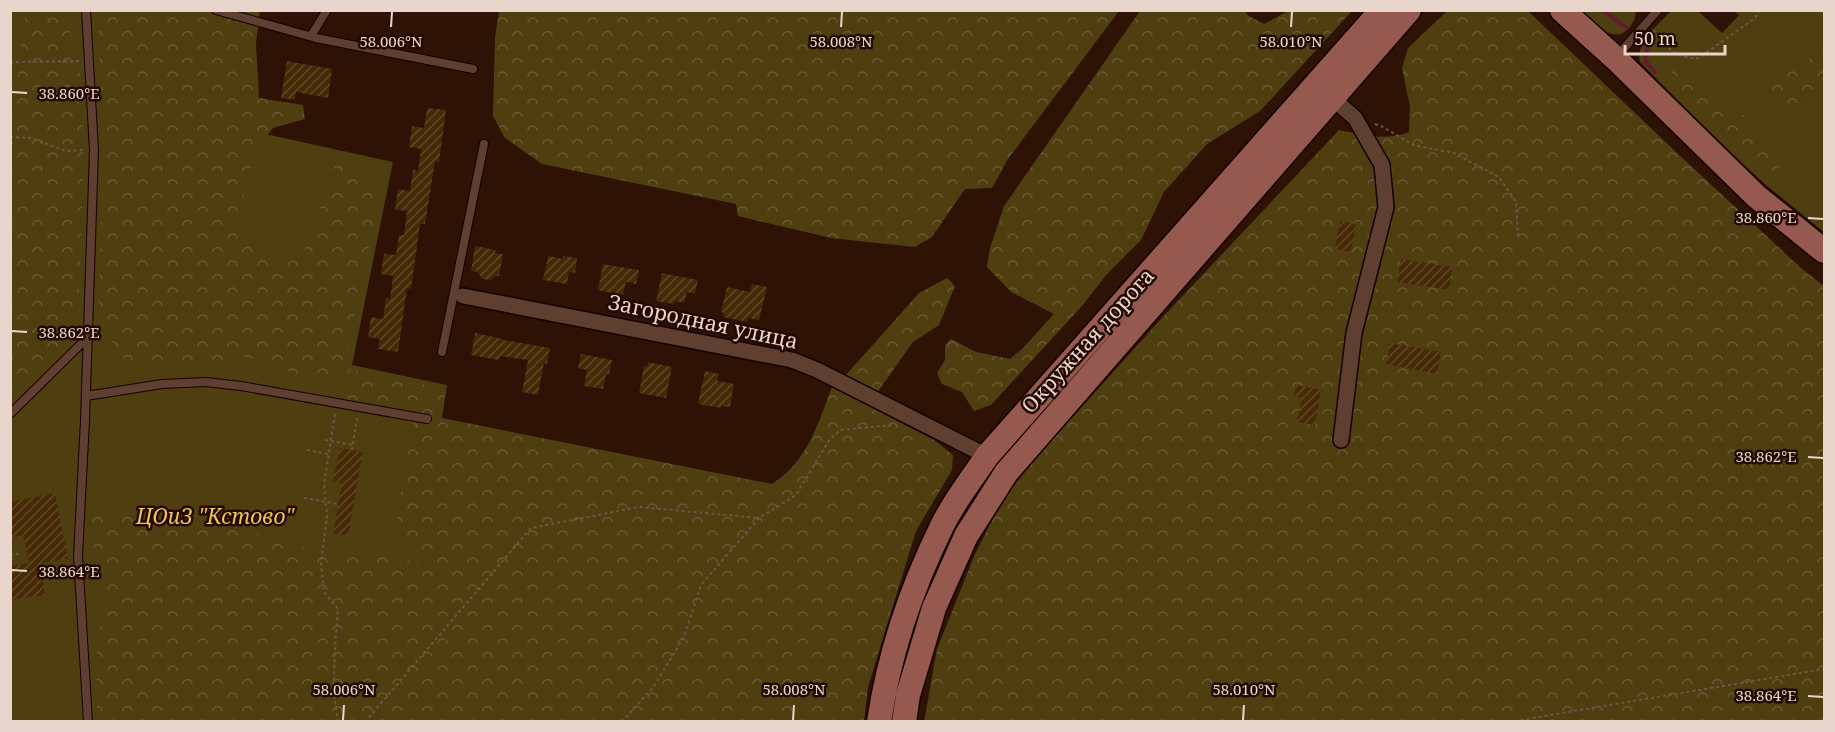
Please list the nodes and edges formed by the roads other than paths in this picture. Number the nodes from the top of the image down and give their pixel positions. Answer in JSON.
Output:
{"nodes":[{"id":1,"x":86,"y":10,"type":"edge"},
{"id":2,"x":216,"y":10,"type":"edge"},
{"id":3,"x":327,"y":10,"type":"edge"},
{"id":4,"x":1382,"y":10,"type":"edge"},
{"id":5,"x":1409,"y":10,"type":"edge"},
{"id":6,"x":1562,"y":10,"type":"edge"},
{"id":7,"x":1658,"y":10,"type":"edge"},
{"id":8,"x":310,"y":36,"type":"junction"},
{"id":9,"x":1615,"y":58,"type":"junction"},
{"id":10,"x":472,"y":69,"type":"dead end"},
{"id":11,"x":1332,"y":98,"type":"junction"},
{"id":12,"x":484,"y":144,"type":"dead end"},
{"id":13,"x":1824,"y":251,"type":"edge"},
{"id":14,"x":459,"y":294,"type":"junction"},
{"id":15,"x":87,"y":338,"type":"junction"},
{"id":16,"x":442,"y":352,"type":"dead end"},
{"id":17,"x":86,"y":396,"type":"junction"},
{"id":18,"x":10,"y":414,"type":"edge"},
{"id":19,"x":427,"y":419,"type":"dead end"},
{"id":20,"x":1341,"y":440,"type":"dead end"},
{"id":21,"x":987,"y":456,"type":"junction"},
{"id":22,"x":88,"y":722,"type":"edge"},
{"id":23,"x":879,"y":722,"type":"edge"},
{"id":24,"x":904,"y":722,"type":"edge"}],
"edges":[{"from":1,"to":15,"type":"lane"},
{"from":2,"to":8,"type":"lane"},
{"from":3,"to":8,"type":"lane"},
{"from":4,"to":21,"type":"main road","name":"Окружная дорога"},
{"from":5,"to":11,"type":"main road","name":"Окружная дорога"},
{"from":6,"to":9,"type":"main road"},
{"from":7,"to":9,"type":"lane"},
{"from":8,"to":10,"type":"lane"},
{"from":9,"to":13,"type":"main road"},
{"from":11,"to":20,"type":"street"},
{"from":11,"to":24,"type":"main road","name":"Окружная дорога"},
{"from":12,"to":14,"type":"lane"},
{"from":14,"to":16,"type":"lane"},
{"from":14,"to":21,"type":"street","name":"Загородная улица"},
{"from":15,"to":17,"type":"lane"},
{"from":15,"to":18,"type":"lane"},
{"from":17,"to":19,"type":"lane"},
{"from":17,"to":22,"type":"lane"},
{"from":21,"to":23,"type":"main road","name":"Окружная дорога"}]}
